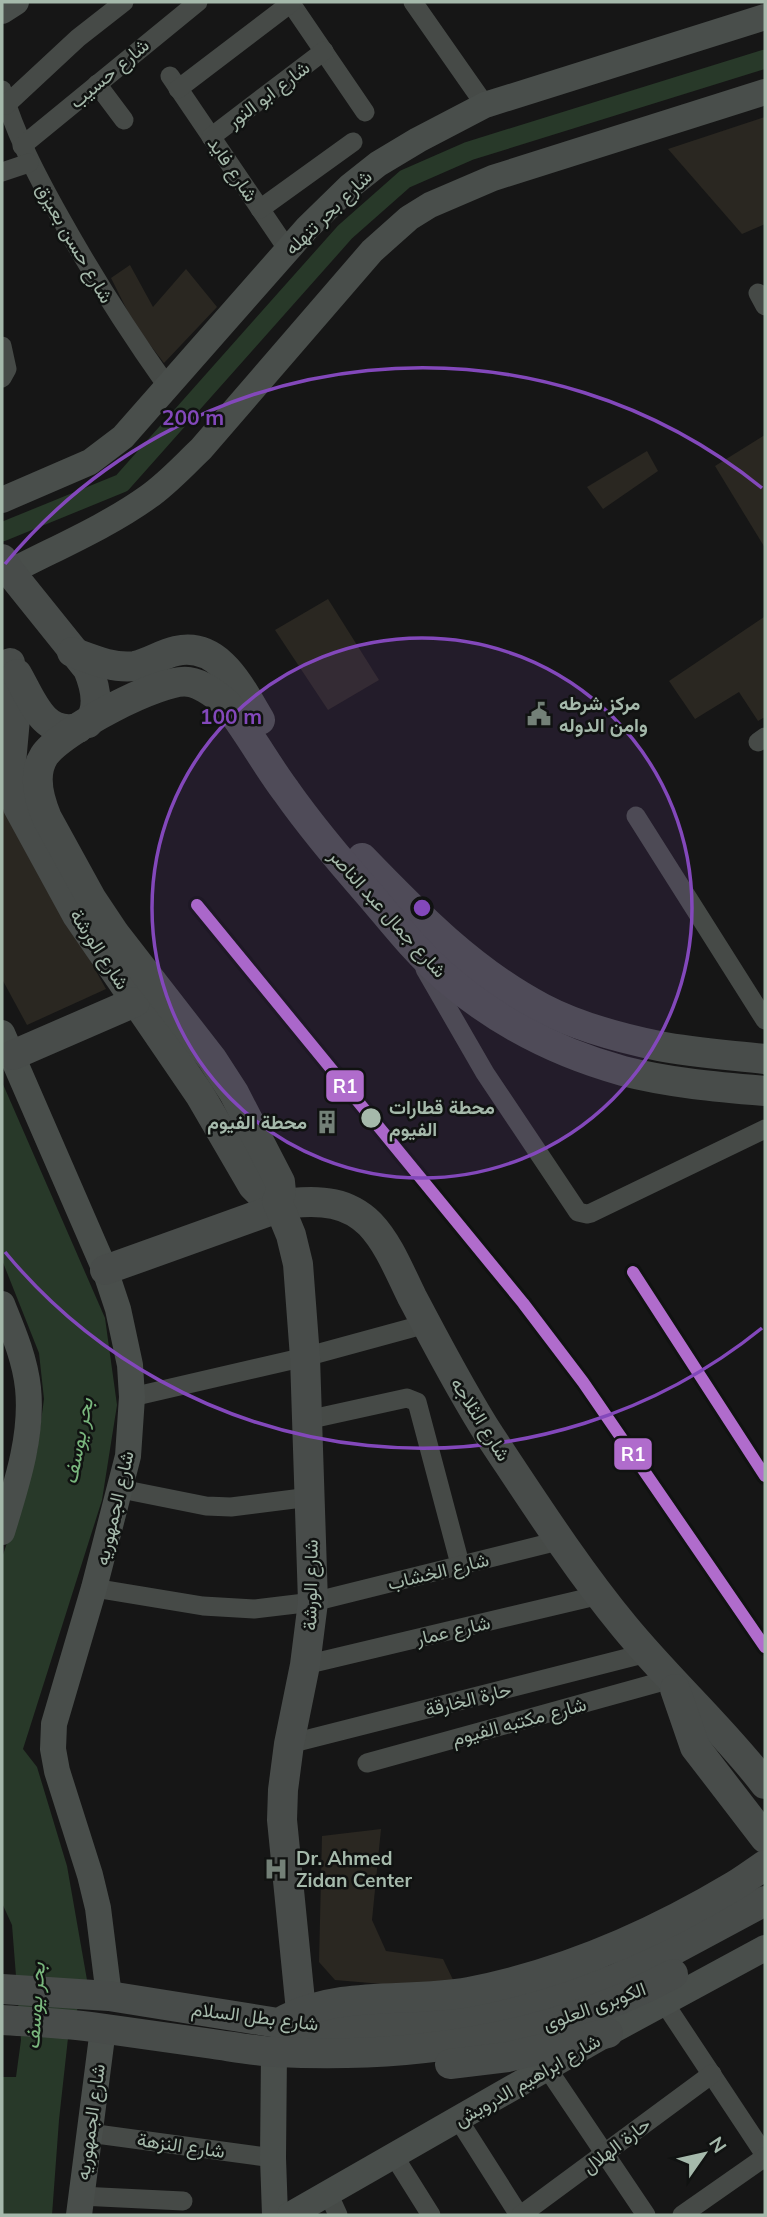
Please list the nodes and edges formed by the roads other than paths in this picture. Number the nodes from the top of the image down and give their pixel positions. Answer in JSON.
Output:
{"nodes":[{"id":1,"x":16,"y":2,"type":"edge"},
{"id":2,"x":124,"y":2,"type":"edge"},
{"id":3,"x":198,"y":2,"type":"edge"},
{"id":4,"x":291,"y":2,"type":"edge"},
{"id":5,"x":413,"y":2,"type":"edge"},
{"id":6,"x":2,"y":11,"type":"edge"},
{"id":7,"x":765,"y":17,"type":"edge"},
{"id":8,"x":324,"y":51,"type":"junction"},
{"id":9,"x":97,"y":84,"type":"junction"},
{"id":10,"x":765,"y":92,"type":"edge"},
{"id":11,"x":4,"y":97,"type":"edge"},
{"id":12,"x":485,"y":105,"type":"junction"},
{"id":13,"x":365,"y":112,"type":"dead end"},
{"id":14,"x":124,"y":120,"type":"dead end"},
{"id":15,"x":211,"y":137,"type":"junction"},
{"id":16,"x":353,"y":142,"type":"dead end"},
{"id":17,"x":26,"y":155,"type":"junction"},
{"id":18,"x":2,"y":172,"type":"edge"},
{"id":19,"x":260,"y":209,"type":"junction"},
{"id":20,"x":288,"y":250,"type":"junction"},
{"id":21,"x":2,"y":346,"type":"edge"},
{"id":22,"x":2,"y":379,"type":"edge"},
{"id":23,"x":167,"y":386,"type":"junction"},
{"id":24,"x":2,"y":500,"type":"edge"},
{"id":25,"x":6,"y":566,"type":"edge"},
{"id":26,"x":72,"y":652,"type":"junction"},
{"id":27,"x":6,"y":654,"type":"edge"},
{"id":28,"x":209,"y":654,"type":"junction"},
{"id":29,"x":192,"y":682,"type":"junction"},
{"id":30,"x":83,"y":725,"type":"junction"},
{"id":31,"x":6,"y":777,"type":"edge"},
{"id":32,"x":636,"y":816,"type":"dead end"},
{"id":33,"x":409,"y":941,"type":"junction"},
{"id":34,"x":135,"y":1002,"type":"junction"},
{"id":35,"x":765,"y":1020,"type":"edge"},
{"id":36,"x":7,"y":1044,"type":"edge"},
{"id":37,"x":765,"y":1059,"type":"edge"},
{"id":38,"x":765,"y":1091,"type":"edge"},
{"id":39,"x":765,"y":1129,"type":"edge"},
{"id":40,"x":278,"y":1204,"type":"junction"},
{"id":41,"x":104,"y":1270,"type":"junction"},
{"id":42,"x":5,"y":1318,"type":"edge"},
{"id":43,"x":426,"y":1324,"type":"junction"},
{"id":44,"x":306,"y":1357,"type":"junction"},
{"id":45,"x":132,"y":1396,"type":"junction"},
{"id":46,"x":307,"y":1420,"type":"junction"},
{"id":47,"x":121,"y":1489,"type":"junction"},
{"id":48,"x":310,"y":1497,"type":"junction"},
{"id":49,"x":3,"y":1525,"type":"edge"},
{"id":50,"x":562,"y":1540,"type":"junction"},
{"id":51,"x":460,"y":1564,"type":"junction"},
{"id":52,"x":94,"y":1588,"type":"junction"},
{"id":53,"x":600,"y":1595,"type":"junction"},
{"id":54,"x":313,"y":1602,"type":"junction"},
{"id":55,"x":647,"y":1653,"type":"junction"},
{"id":56,"x":305,"y":1665,"type":"junction"},
{"id":57,"x":671,"y":1679,"type":"junction"},
{"id":58,"x":289,"y":1744,"type":"junction"},
{"id":59,"x":367,"y":1763,"type":"dead end"},
{"id":60,"x":765,"y":1784,"type":"edge"},
{"id":61,"x":765,"y":1838,"type":"edge"},
{"id":62,"x":765,"y":1865,"type":"edge"},
{"id":63,"x":765,"y":1900,"type":"edge"},
{"id":64,"x":765,"y":1923,"type":"edge"},
{"id":65,"x":765,"y":1948,"type":"edge"},
{"id":66,"x":2,"y":1989,"type":"edge"},
{"id":67,"x":101,"y":1995,"type":"junction"},
{"id":68,"x":665,"y":2004,"type":"junction"},
{"id":69,"x":2,"y":2020,"type":"edge"},
{"id":70,"x":97,"y":2028,"type":"junction"},
{"id":71,"x":284,"y":2029,"type":"junction"},
{"id":72,"x":608,"y":2034,"type":"junction"},
{"id":73,"x":414,"y":2037,"type":"junction"},
{"id":74,"x":353,"y":2053,"type":"junction"},
{"id":75,"x":547,"y":2068,"type":"junction"},
{"id":76,"x":712,"y":2074,"type":"junction"},
{"id":77,"x":458,"y":2119,"type":"junction"},
{"id":78,"x":89,"y":2133,"type":"junction"},
{"id":79,"x":605,"y":2154,"type":"junction"},
{"id":80,"x":394,"y":2156,"type":"junction"},
{"id":81,"x":765,"y":2156,"type":"edge"},
{"id":82,"x":273,"y":2158,"type":"junction"},
{"id":83,"x":183,"y":2201,"type":"dead end"},
{"id":84,"x":333,"y":2204,"type":"edge"},
{"id":85,"x":79,"y":2206,"type":"edge"},
{"id":86,"x":275,"y":2215,"type":"edge"},
{"id":87,"x":290,"y":2215,"type":"edge"},
{"id":88,"x":431,"y":2215,"type":"edge"},
{"id":89,"x":520,"y":2215,"type":"edge"},
{"id":90,"x":646,"y":2215,"type":"edge"},
{"id":91,"x":684,"y":2215,"type":"edge"}],
"edges":[{"from":1,"to":6,"type":"main road"},
{"from":2,"to":11,"type":"street"},
{"from":3,"to":9,"type":"street","name":"شارع حسيب"},
{"from":4,"to":8,"type":"street"},
{"from":4,"to":15,"type":"street","name":"شارع فايد"},
{"from":5,"to":12,"type":"street"},
{"from":7,"to":12,"type":"main road","name":"شارع بحر تنهله"},
{"from":8,"to":13,"type":"street"},
{"from":8,"to":15,"type":"street","name":"شارع ابو النور"},
{"from":9,"to":14,"type":"street"},
{"from":9,"to":17,"type":"street","name":"شارع حسيب"},
{"from":10,"to":25,"type":"main road"},
{"from":11,"to":17,"type":"street","name":"شارع حسن بعيزق"},
{"from":12,"to":20,"type":"main road","name":"شارع بحر تنهله"},
{"from":15,"to":19,"type":"street","name":"شارع فايد"},
{"from":16,"to":19,"type":"street"},
{"from":17,"to":18,"type":"street"},
{"from":17,"to":23,"type":"street","name":"شارع حسن بعيزق"},
{"from":19,"to":20,"type":"street","name":"شارع فايد"},
{"from":20,"to":23,"type":"main road","name":"شارع بحر تنهله"},
{"from":21,"to":22,"type":"street"},
{"from":23,"to":24,"type":"main road","name":"شارع بحر تنهله"},
{"from":25,"to":26,"type":"main road"},
{"from":26,"to":28,"type":"main road"},
{"from":26,"to":30,"type":"main road"},
{"from":27,"to":30,"type":"main road"},
{"from":27,"to":31,"type":"main road","name":"شارع الورشة"},
{"from":28,"to":29,"type":"main road"},
{"from":28,"to":37,"type":"main road","name":"شارع جمال عبد الناصر"},
{"from":29,"to":30,"type":"main road"},
{"from":29,"to":33,"type":"main road","name":"شارع جمال عبد الناصر"},
{"from":30,"to":40,"type":"main road","name":"شارع الورشة"},
{"from":31,"to":34,"type":"main road","name":"شارع الورشة"},
{"from":32,"to":35,"type":"street"},
{"from":33,"to":38,"type":"main road","name":"شارع جمال عبد الناصر"},
{"from":33,"to":39,"type":"street"},
{"from":34,"to":36,"type":"main road"},
{"from":34,"to":40,"type":"main road","name":"شارع الورشة"},
{"from":36,"to":41,"type":"main road","name":"شارع الجمهوريه"},
{"from":40,"to":41,"type":"main road","name":"شارع الثلاجه"},
{"from":40,"to":43,"type":"main road","name":"شارع الثلاجه"},
{"from":40,"to":44,"type":"main road","name":"شارع الورشة"},
{"from":41,"to":45,"type":"main road","name":"شارع الجمهوريه"},
{"from":42,"to":49,"type":"main road"},
{"from":43,"to":44,"type":"street"},
{"from":43,"to":50,"type":"main road","name":"شارع الثلاجه"},
{"from":44,"to":45,"type":"street"},
{"from":44,"to":46,"type":"main road","name":"شارع الورشة"},
{"from":45,"to":47,"type":"main road","name":"شارع الجمهوريه"},
{"from":46,"to":48,"type":"main road","name":"شارع الورشة"},
{"from":46,"to":51,"type":"street"},
{"from":47,"to":48,"type":"street"},
{"from":47,"to":52,"type":"main road","name":"شارع الجمهوريه"},
{"from":48,"to":54,"type":"main road","name":"شارع الورشة"},
{"from":50,"to":51,"type":"street","name":"شارع الخشاب"},
{"from":50,"to":53,"type":"main road","name":"شارع الثلاجه"},
{"from":51,"to":54,"type":"street","name":"شارع الخشاب"},
{"from":52,"to":54,"type":"street","name":"شارع الخشاب"},
{"from":52,"to":67,"type":"main road","name":"شارع الجمهوريه"},
{"from":53,"to":55,"type":"main road","name":"شارع الثلاجه"},
{"from":53,"to":56,"type":"street","name":"شارع عمار"},
{"from":54,"to":56,"type":"main road","name":"شارع الورشة"},
{"from":55,"to":57,"type":"main road","name":"شارع الثلاجه"},
{"from":55,"to":58,"type":"street","name":"حارة الخارقة"},
{"from":56,"to":58,"type":"main road","name":"شارع الورشة"},
{"from":57,"to":59,"type":"street","name":"شارع مكتبه الفيوم"},
{"from":57,"to":60,"type":"main road","name":"شارع الثلاجه"},
{"from":57,"to":61,"type":"main road","name":"شارع الثلاجه"},
{"from":58,"to":71,"type":"main road","name":"شارع الورشة"},
{"from":62,"to":71,"type":"main road"},
{"from":63,"to":73,"type":"main road","name":"الكوبرى العلوى"},
{"from":64,"to":73,"type":"main road","name":"الكوبرى العلوى"},
{"from":65,"to":68,"type":"main road","name":"شارع ابراهيم الدرويش"},
{"from":66,"to":67,"type":"main road","name":"شارع بطل السلام"},
{"from":67,"to":71,"type":"main road","name":"شارع بطل السلام"},
{"from":68,"to":72,"type":"main road","name":"شارع ابراهيم الدرويش"},
{"from":68,"to":76,"type":"street"},
{"from":69,"to":70,"type":"main road","name":"شارع بطل السلام"},
{"from":70,"to":71,"type":"main road","name":"شارع بطل السلام"},
{"from":70,"to":78,"type":"main road","name":"شارع الجمهوريه"},
{"from":71,"to":73,"type":"main road","name":"شارع بطل السلام"},
{"from":71,"to":74,"type":"main road","name":"شارع بطل السلام"},
{"from":71,"to":82,"type":"main road"},
{"from":72,"to":74,"type":"main road"},
{"from":72,"to":75,"type":"main road","name":"شارع ابراهيم الدرويش"},
{"from":73,"to":74,"type":"main road","name":"شارع بطل السلام"},
{"from":75,"to":77,"type":"main road","name":"شارع ابراهيم الدرويش"},
{"from":75,"to":79,"type":"street"},
{"from":76,"to":79,"type":"street","name":"حارة الهلال"},
{"from":76,"to":81,"type":"street"},
{"from":77,"to":80,"type":"main road","name":"شارع ابراهيم الدرويش"},
{"from":77,"to":89,"type":"street"},
{"from":78,"to":82,"type":"street","name":"شارع النزهة"},
{"from":78,"to":85,"type":"main road","name":"شارع الجمهوريه"},
{"from":79,"to":89,"type":"street","name":"حارة الهلال"},
{"from":79,"to":90,"type":"street"},
{"from":80,"to":84,"type":"main road","name":"شارع ابراهيم الدرويش"},
{"from":80,"to":88,"type":"street"},
{"from":81,"to":91,"type":"street"},
{"from":82,"to":86,"type":"main road"},
{"from":83,"to":85,"type":"street"},
{"from":84,"to":87,"type":"main road","name":"شارع ابراهيم الدرويش"}]}
